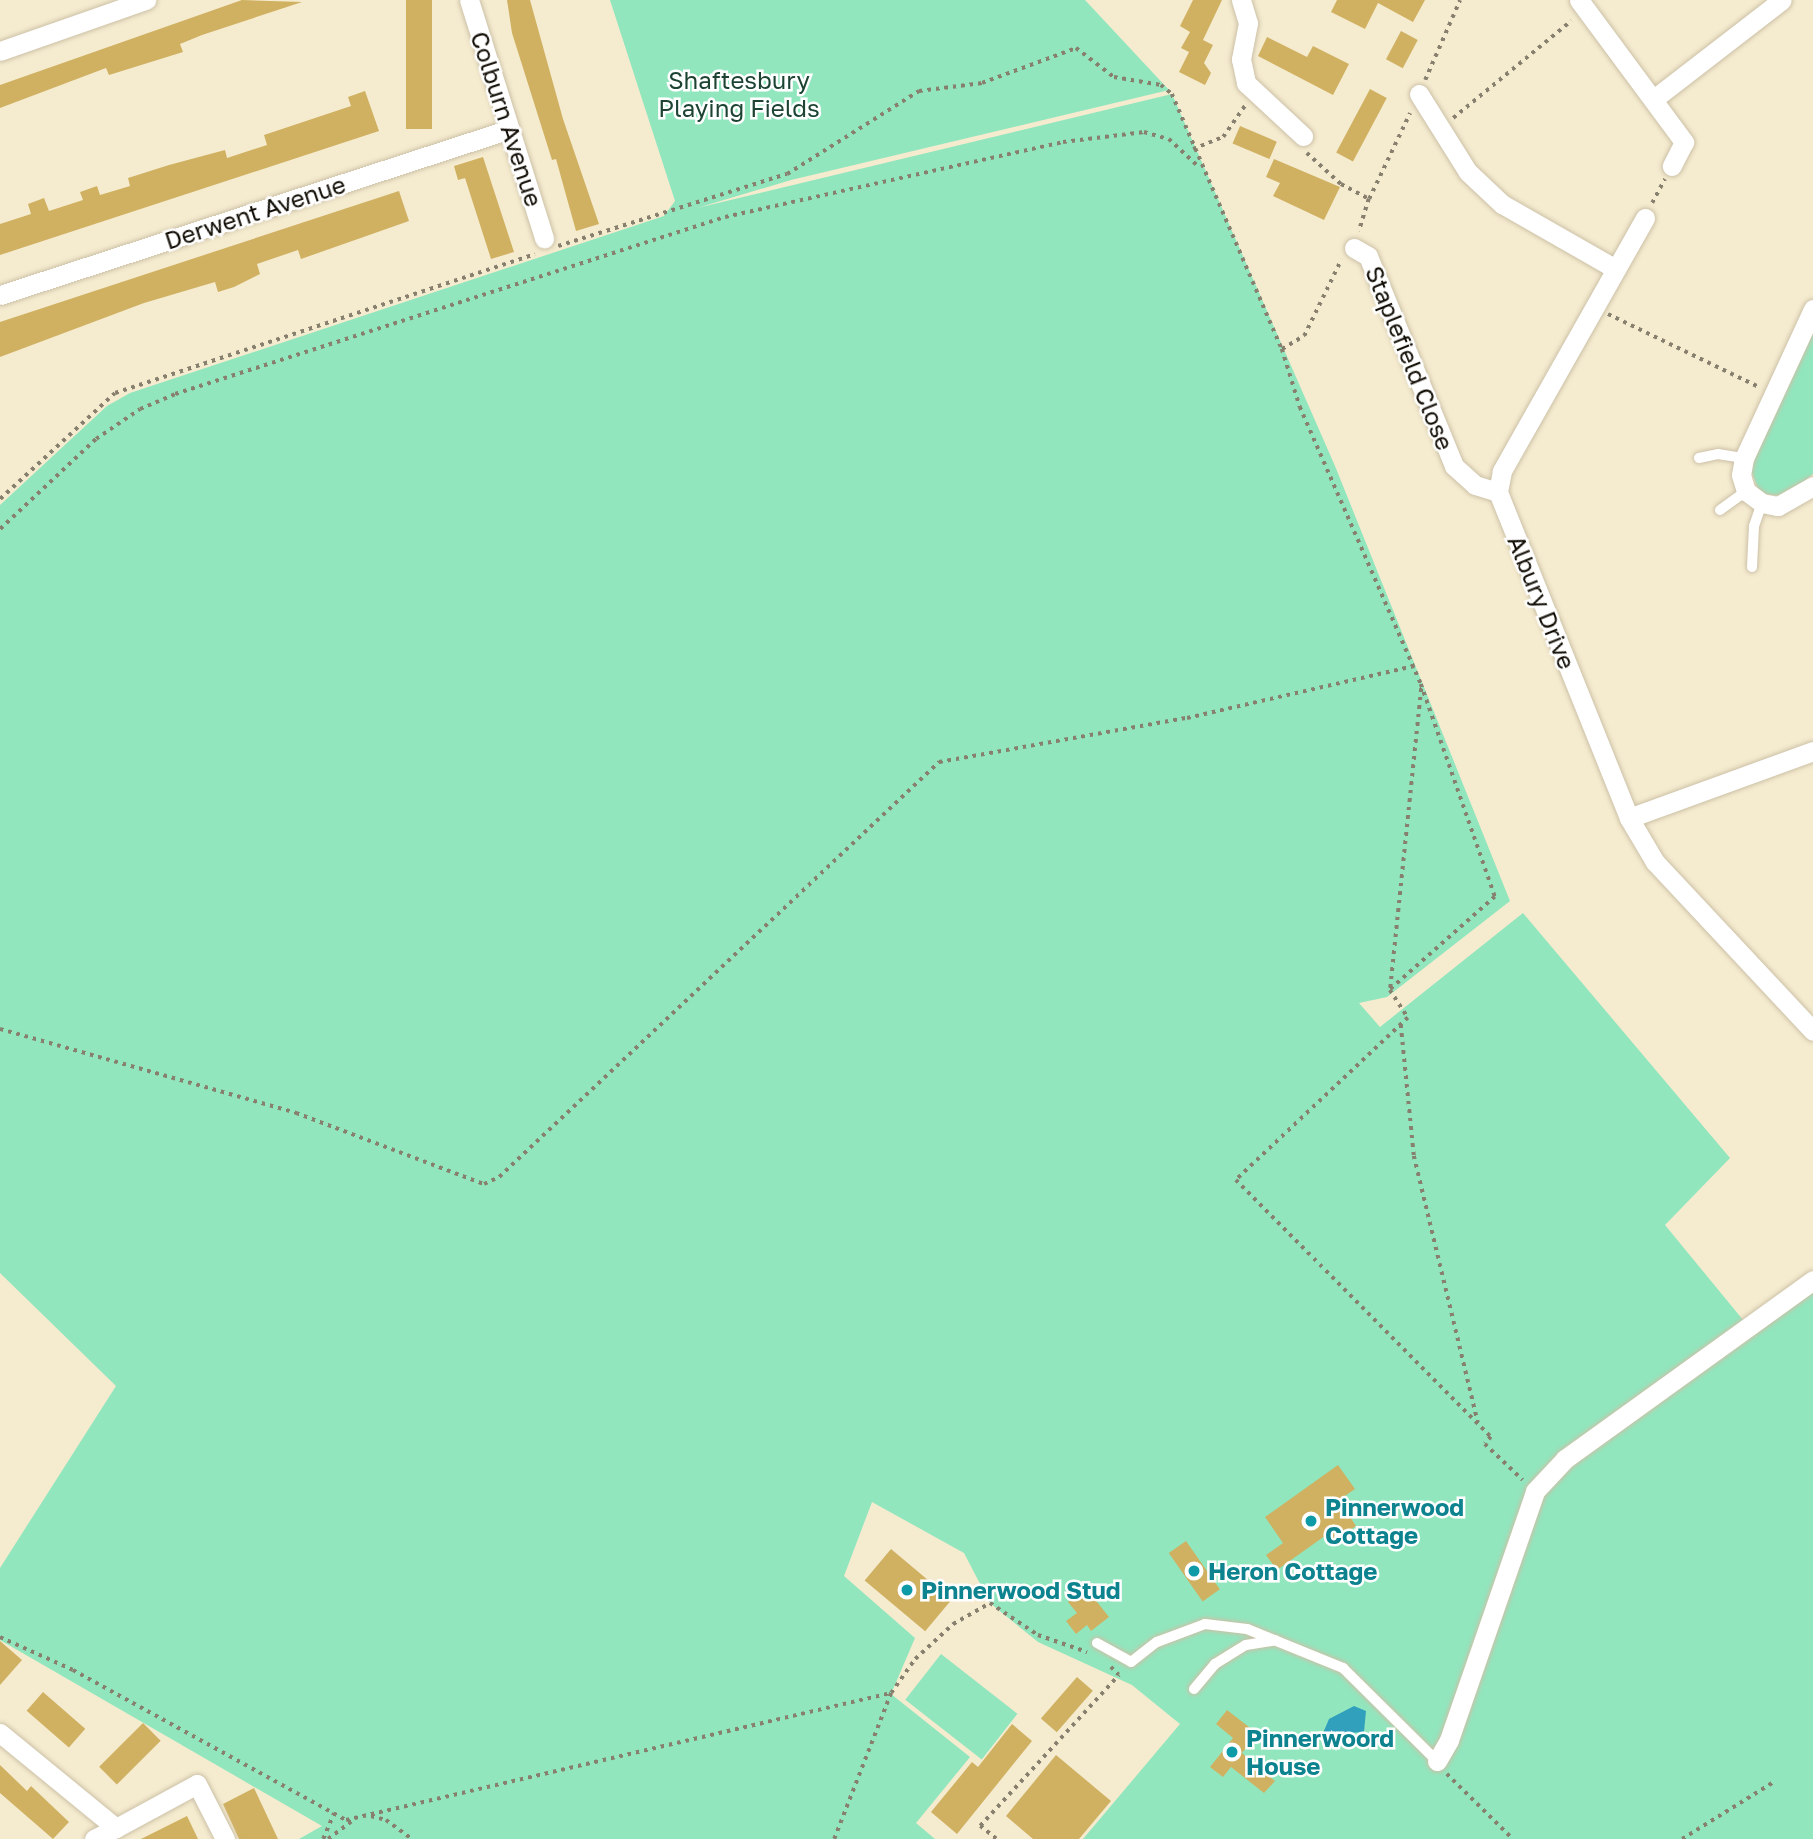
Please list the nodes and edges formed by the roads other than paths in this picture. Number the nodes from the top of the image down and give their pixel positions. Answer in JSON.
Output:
{"nodes":[{"id":1,"x":146,"y":0,"type":"edge"},
{"id":2,"x":469,"y":0,"type":"edge"},
{"id":3,"x":1241,"y":0,"type":"edge"},
{"id":4,"x":1782,"y":0,"type":"edge"},
{"id":5,"x":1582,"y":4,"type":"edge"},
{"id":6,"x":0,"y":51,"type":"edge"},
{"id":7,"x":1419,"y":94,"type":"dead end"},
{"id":8,"x":1655,"y":98,"type":"junction"},
{"id":9,"x":510,"y":129,"type":"junction"},
{"id":10,"x":1303,"y":136,"type":"road end"},
{"id":11,"x":1672,"y":166,"type":"road end"},
{"id":12,"x":1645,"y":218,"type":"road end"},
{"id":13,"x":544,"y":238,"type":"dead end"},
{"id":14,"x":1354,"y":248,"type":"road end"},
{"id":15,"x":1614,"y":268,"type":"junction"},
{"id":16,"x":0,"y":295,"type":"edge"},
{"id":17,"x":1813,"y":309,"type":"edge"},
{"id":18,"x":1699,"y":458,"type":"dead end"},
{"id":19,"x":1744,"y":458,"type":"junction"},
{"id":20,"x":1813,"y":485,"type":"edge"},
{"id":21,"x":1498,"y":492,"type":"junction"},
{"id":22,"x":1754,"y":497,"type":"junction"},
{"id":23,"x":1720,"y":510,"type":"dead end"},
{"id":24,"x":1752,"y":566,"type":"dead end"},
{"id":25,"x":1813,"y":751,"type":"edge"},
{"id":26,"x":1629,"y":818,"type":"junction"},
{"id":27,"x":1813,"y":1031,"type":"edge"},
{"id":28,"x":1813,"y":1280,"type":"edge"},
{"id":29,"x":1276,"y":1640,"type":"junction"},
{"id":30,"x":1097,"y":1643,"type":"dead end"},
{"id":31,"x":1194,"y":1689,"type":"dead end"},
{"id":32,"x":0,"y":1733,"type":"edge"},
{"id":33,"x":1437,"y":1761,"type":"joint"},
{"id":34,"x":116,"y":1828,"type":"junction"},
{"id":35,"x":94,"y":1839,"type":"edge"},
{"id":36,"x":225,"y":1839,"type":"edge"}],
"edges":[{"from":1,"to":6,"type":"street"},
{"from":2,"to":9,"type":"street","name":"Colburn Avenue"},
{"from":3,"to":10,"type":"street"},
{"from":4,"to":8,"type":"street"},
{"from":5,"to":8,"type":"street"},
{"from":7,"to":15,"type":"street"},
{"from":8,"to":11,"type":"street"},
{"from":9,"to":13,"type":"street","name":"Colburn Avenue"},
{"from":9,"to":16,"type":"street","name":"Derwent Avenue"},
{"from":12,"to":15,"type":"street"},
{"from":14,"to":21,"type":"street","name":"Staplefield Close"},
{"from":15,"to":21,"type":"street"},
{"from":17,"to":19,"type":"street"},
{"from":18,"to":19,"type":"lane"},
{"from":19,"to":22,"type":"street"},
{"from":20,"to":22,"type":"street"},
{"from":21,"to":26,"type":"street","name":"Albury Drive"},
{"from":22,"to":23,"type":"lane"},
{"from":22,"to":24,"type":"lane"},
{"from":25,"to":26,"type":"street"},
{"from":26,"to":27,"type":"street","name":"Albury Drive"},
{"from":28,"to":33,"type":"street"},
{"from":29,"to":30,"type":"lane"},
{"from":29,"to":31,"type":"lane"},
{"from":29,"to":33,"type":"lane"},
{"from":32,"to":34,"type":"street"},
{"from":34,"to":35,"type":"street"},
{"from":34,"to":36,"type":"street"}]}
